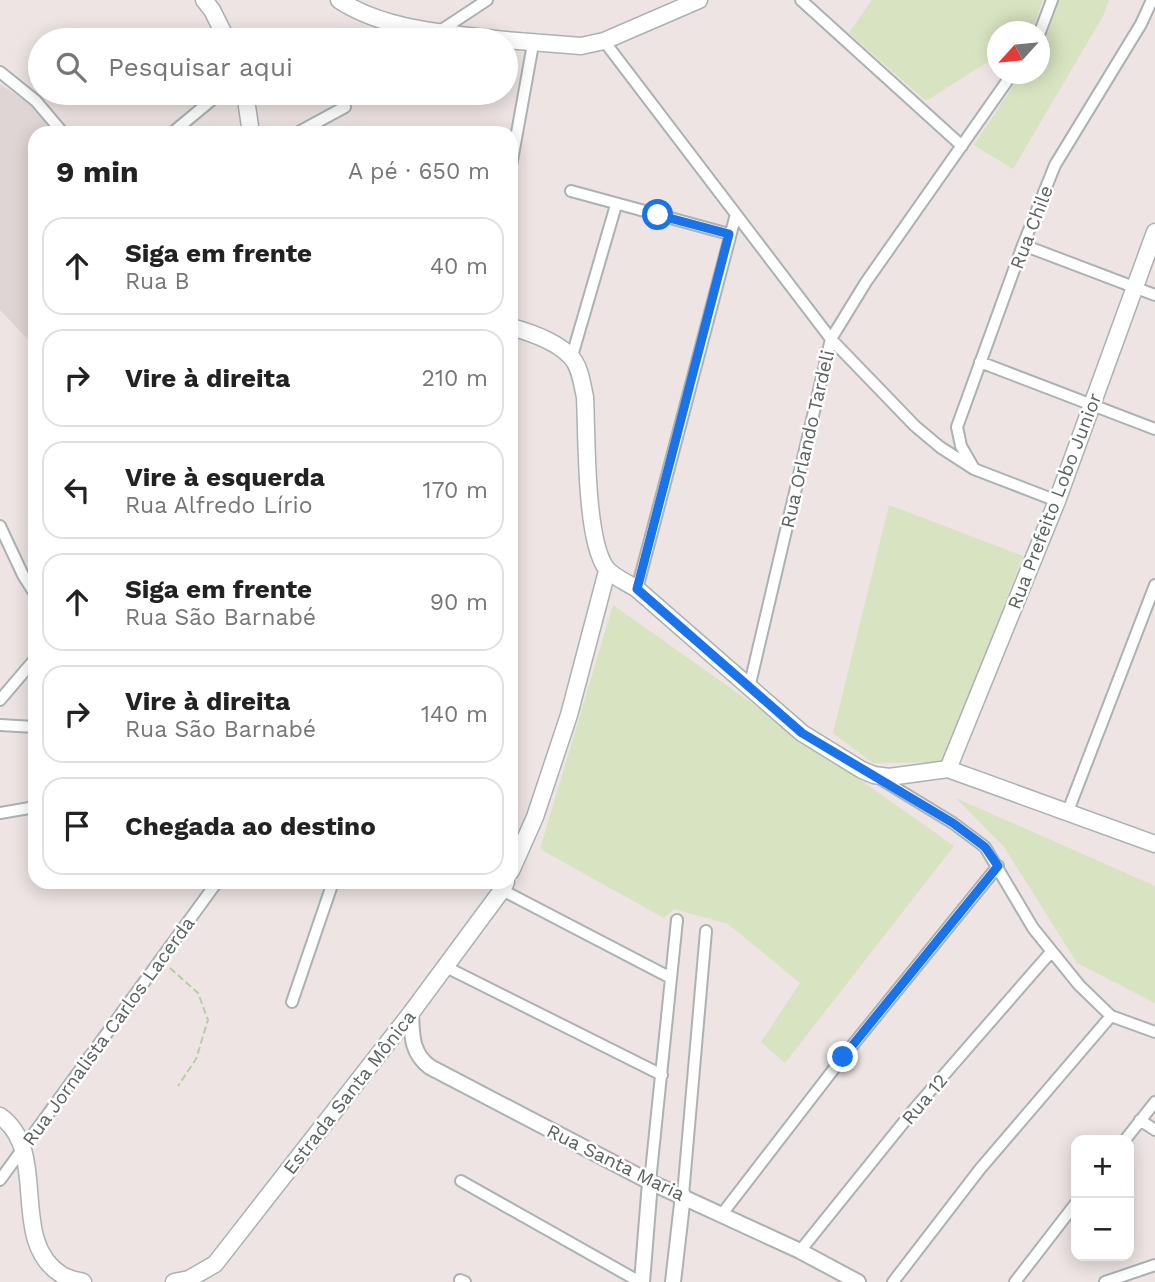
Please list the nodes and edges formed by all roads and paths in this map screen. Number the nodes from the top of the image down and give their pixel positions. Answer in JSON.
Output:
{"nodes":[{"id":1,"x":204,"y":0,"type":"edge"},
{"id":2,"x":339,"y":0,"type":"edge"},
{"id":3,"x":487,"y":0,"type":"edge"},
{"id":4,"x":699,"y":0,"type":"edge"},
{"id":5,"x":801,"y":0,"type":"edge"},
{"id":6,"x":1052,"y":0,"type":"edge"},
{"id":7,"x":1152,"y":0,"type":"edge"},
{"id":8,"x":1044,"y":21,"type":"edge"},
{"id":9,"x":221,"y":28,"type":"edge"},
{"id":10,"x":421,"y":28,"type":"edge"},
{"id":11,"x":446,"y":28,"type":"edge"},
{"id":12,"x":604,"y":41,"type":"junction"},
{"id":13,"x":518,"y":42,"type":"edge"},
{"id":14,"x":533,"y":44,"type":"junction"},
{"id":15,"x":0,"y":72,"type":"edge"},
{"id":16,"x":1005,"y":84,"type":"edge"},
{"id":17,"x":28,"y":95,"type":"edge"},
{"id":18,"x":39,"y":105,"type":"edge"},
{"id":19,"x":206,"y":105,"type":"edge"},
{"id":20,"x":247,"y":105,"type":"edge"},
{"id":21,"x":345,"y":107,"type":"dead end"},
{"id":22,"x":57,"y":126,"type":"edge"},
{"id":23,"x":180,"y":126,"type":"edge"},
{"id":24,"x":250,"y":126,"type":"edge"},
{"id":25,"x":311,"y":126,"type":"edge"},
{"id":26,"x":518,"y":127,"type":"edge"},
{"id":27,"x":962,"y":146,"type":"junction"},
{"id":28,"x":572,"y":191,"type":"dead end"},
{"id":29,"x":616,"y":205,"type":"junction"},
{"id":30,"x":736,"y":215,"type":"junction"},
{"id":31,"x":1155,"y":232,"type":"edge"},
{"id":32,"x":729,"y":234,"type":"junction"},
{"id":33,"x":1023,"y":245,"type":"junction"},
{"id":34,"x":1135,"y":286,"type":"junction"},
{"id":35,"x":1155,"y":295,"type":"edge"},
{"id":36,"x":518,"y":330,"type":"edge"},
{"id":37,"x":831,"y":339,"type":"junction"},
{"id":38,"x":572,"y":356,"type":"junction"},
{"id":39,"x":980,"y":362,"type":"junction"},
{"id":40,"x":1091,"y":404,"type":"junction"},
{"id":41,"x":1155,"y":429,"type":"edge"},
{"id":42,"x":974,"y":469,"type":"junction"},
{"id":43,"x":1057,"y":501,"type":"junction"},
{"id":44,"x":0,"y":526,"type":"edge"},
{"id":45,"x":607,"y":570,"type":"junction"},
{"id":46,"x":28,"y":583,"type":"edge"},
{"id":47,"x":1155,"y":585,"type":"edge"},
{"id":48,"x":637,"y":589,"type":"junction"},
{"id":49,"x":28,"y":667,"type":"edge"},
{"id":50,"x":749,"y":688,"type":"junction"},
{"id":51,"x":0,"y":700,"type":"edge"},
{"id":52,"x":0,"y":725,"type":"edge"},
{"id":53,"x":28,"y":727,"type":"edge"},
{"id":54,"x":948,"y":769,"type":"junction"},
{"id":55,"x":874,"y":775,"type":"junction"},
{"id":56,"x":28,"y":808,"type":"edge"},
{"id":57,"x":1068,"y":811,"type":"junction"},
{"id":58,"x":0,"y":813,"type":"edge"},
{"id":59,"x":1155,"y":844,"type":"edge"},
{"id":60,"x":518,"y":855,"type":"edge"},
{"id":61,"x":998,"y":866,"type":"junction"},
{"id":62,"x":212,"y":889,"type":"edge"},
{"id":63,"x":331,"y":889,"type":"edge"},
{"id":64,"x":502,"y":889,"type":"edge"},
{"id":65,"x":509,"y":889,"type":"edge"},
{"id":66,"x":677,"y":920,"type":"dead end"},
{"id":67,"x":706,"y":931,"type":"dead end"},
{"id":68,"x":1051,"y":951,"type":"junction"},
{"id":69,"x":161,"y":960,"type":"junction"},
{"id":70,"x":446,"y":967,"type":"junction"},
{"id":71,"x":671,"y":978,"type":"junction"},
{"id":72,"x":292,"y":1002,"type":"dead end"},
{"id":73,"x":411,"y":1013,"type":"junction"},
{"id":74,"x":1111,"y":1016,"type":"junction"},
{"id":75,"x":1155,"y":1032,"type":"edge"},
{"id":76,"x":662,"y":1075,"type":"junction"},
{"id":77,"x":178,"y":1086,"type":"dead end"},
{"id":78,"x":1155,"y":1102,"type":"edge"},
{"id":79,"x":0,"y":1116,"type":"edge"},
{"id":80,"x":1140,"y":1121,"type":"junction"},
{"id":81,"x":1155,"y":1130,"type":"edge"},
{"id":82,"x":1129,"y":1135,"type":"edge"},
{"id":83,"x":23,"y":1147,"type":"junction"},
{"id":84,"x":0,"y":1180,"type":"edge"},
{"id":85,"x":461,"y":1181,"type":"dead end"},
{"id":86,"x":650,"y":1182,"type":"junction"},
{"id":87,"x":682,"y":1195,"type":"junction"},
{"id":88,"x":1071,"y":1209,"type":"edge"},
{"id":89,"x":722,"y":1214,"type":"junction"},
{"id":90,"x":800,"y":1251,"type":"junction"},
{"id":91,"x":1155,"y":1265,"type":"edge"},
{"id":92,"x":83,"y":1282,"type":"edge"},
{"id":93,"x":174,"y":1282,"type":"edge"},
{"id":94,"x":641,"y":1282,"type":"edge"},
{"id":95,"x":673,"y":1282,"type":"edge"},
{"id":96,"x":858,"y":1282,"type":"edge"},
{"id":97,"x":893,"y":1282,"type":"edge"},
{"id":98,"x":1015,"y":1282,"type":"edge"},
{"id":99,"x":1105,"y":1282,"type":"edge"}],
"edges":[{"from":1,"to":9,"type":"main road"},
{"from":2,"to":10,"type":"main road"},
{"from":3,"to":11,"type":"street"},
{"from":4,"to":12,"type":"main road"},
{"from":5,"to":27,"type":"street"},
{"from":6,"to":8,"type":"street"},
{"from":7,"to":33,"type":"street","name":"Rua Chile"},
{"from":12,"to":14,"type":"main road"},
{"from":12,"to":30,"type":"street"},
{"from":13,"to":14,"type":"main road"},
{"from":14,"to":26,"type":"street"},
{"from":15,"to":17,"type":"street"},
{"from":16,"to":27,"type":"street","name":"Rua Orlando Tardeli"},
{"from":18,"to":22,"type":"street"},
{"from":19,"to":23,"type":"street"},
{"from":20,"to":24,"type":"main road"},
{"from":21,"to":25,"type":"street"},
{"from":27,"to":37,"type":"street","name":"Rua Orlando Tardeli"},
{"from":28,"to":29,"type":"street"},
{"from":29,"to":32,"type":"street"},
{"from":29,"to":38,"type":"street"},
{"from":30,"to":32,"type":"street"},
{"from":30,"to":37,"type":"street"},
{"from":31,"to":34,"type":"main road","name":"Rua Prefeito Lobo Junior"},
{"from":32,"to":48,"type":"street"},
{"from":33,"to":34,"type":"street"},
{"from":33,"to":39,"type":"street","name":"Rua Chile"},
{"from":34,"to":35,"type":"street"},
{"from":34,"to":40,"type":"main road","name":"Rua Prefeito Lobo Junior"},
{"from":36,"to":38,"type":"main road"},
{"from":37,"to":42,"type":"street"},
{"from":37,"to":50,"type":"street","name":"Rua Orlando Tardeli"},
{"from":38,"to":45,"type":"main road"},
{"from":39,"to":40,"type":"street"},
{"from":39,"to":42,"type":"street","name":"Rua Chile"},
{"from":40,"to":41,"type":"street"},
{"from":40,"to":43,"type":"main road","name":"Rua Prefeito Lobo Junior"},
{"from":42,"to":43,"type":"street"},
{"from":43,"to":54,"type":"main road","name":"Rua Prefeito Lobo Junior"},
{"from":44,"to":46,"type":"street"},
{"from":45,"to":48,"type":"main road"},
{"from":45,"to":60,"type":"main road"},
{"from":47,"to":57,"type":"street"},
{"from":48,"to":50,"type":"main road"},
{"from":49,"to":51,"type":"street"},
{"from":50,"to":55,"type":"main road"},
{"from":52,"to":53,"type":"street"},
{"from":54,"to":55,"type":"main road"},
{"from":54,"to":57,"type":"main road"},
{"from":55,"to":61,"type":"street"},
{"from":56,"to":58,"type":"street"},
{"from":57,"to":59,"type":"main road"},
{"from":61,"to":68,"type":"street"},
{"from":61,"to":89,"type":"street"},
{"from":62,"to":69,"type":"street","name":"Rua Jornalista Carlos Lacerda"},
{"from":63,"to":72,"type":"street"},
{"from":64,"to":70,"type":"main road","name":"Estrada Santa Mônica"},
{"from":65,"to":71,"type":"street"},
{"from":66,"to":71,"type":"street"},
{"from":67,"to":87,"type":"street"},
{"from":68,"to":74,"type":"street"},
{"from":68,"to":90,"type":"street","name":"Rua 12"},
{"from":69,"to":77,"type":"path"},
{"from":69,"to":83,"type":"street","name":"Rua Jornalista Carlos Lacerda"},
{"from":70,"to":73,"type":"main road","name":"Estrada Santa Mônica"},
{"from":70,"to":76,"type":"street"},
{"from":71,"to":76,"type":"street"},
{"from":73,"to":86,"type":"street","name":"Rua Santa Maria"},
{"from":73,"to":93,"type":"main road","name":"Estrada Santa Mônica"},
{"from":74,"to":75,"type":"street"},
{"from":74,"to":97,"type":"street"},
{"from":76,"to":86,"type":"street"},
{"from":78,"to":80,"type":"street"},
{"from":79,"to":83,"type":"main road"},
{"from":80,"to":81,"type":"street"},
{"from":80,"to":82,"type":"street"},
{"from":83,"to":84,"type":"street","name":"Rua Jornalista Carlos Lacerda"},
{"from":83,"to":92,"type":"main road"},
{"from":85,"to":94,"type":"street"},
{"from":86,"to":87,"type":"street","name":"Rua Santa Maria"},
{"from":86,"to":94,"type":"street"},
{"from":87,"to":89,"type":"street","name":"Rua Santa Maria"},
{"from":87,"to":95,"type":"street"},
{"from":88,"to":98,"type":"street"},
{"from":89,"to":90,"type":"street","name":"Rua Santa Maria"},
{"from":90,"to":96,"type":"street","name":"Rua Santa Maria"},
{"from":91,"to":99,"type":"street"}]}
